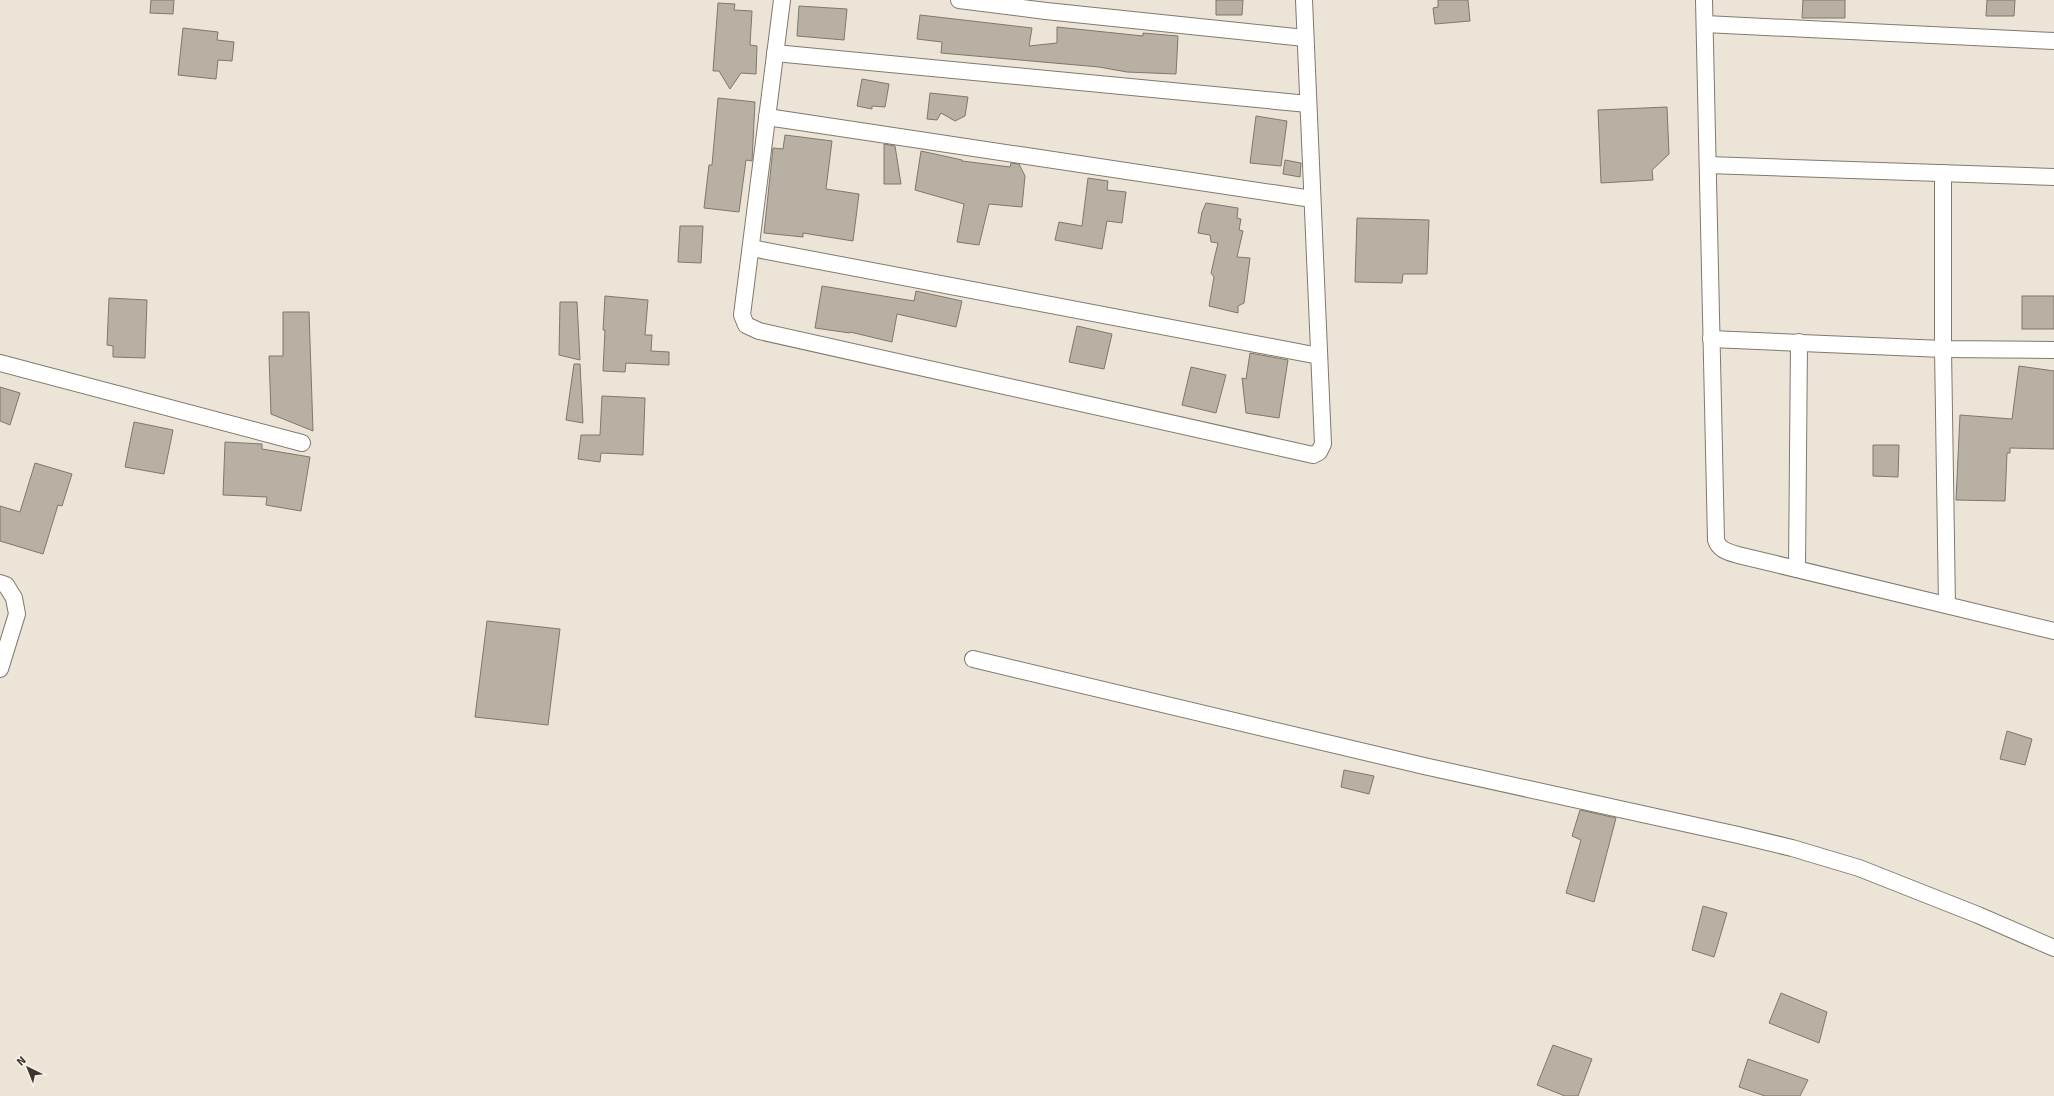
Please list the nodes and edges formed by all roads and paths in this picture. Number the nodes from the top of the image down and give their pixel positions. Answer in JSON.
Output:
{"nodes":[{"id":1,"x":782,"y":0,"type":"edge"},
{"id":2,"x":959,"y":0,"type":"edge"},
{"id":3,"x":1304,"y":0,"type":"edge"},
{"id":4,"x":1704,"y":0,"type":"edge"},
{"id":5,"x":1705,"y":24,"type":"junction"},
{"id":6,"x":1305,"y":38,"type":"junction"},
{"id":7,"x":2054,"y":41,"type":"edge"},
{"id":8,"x":775,"y":53,"type":"junction"},
{"id":9,"x":1308,"y":104,"type":"junction"},
{"id":10,"x":767,"y":117,"type":"junction"},
{"id":11,"x":1708,"y":166,"type":"junction"},
{"id":12,"x":1943,"y":173,"type":"junction"},
{"id":13,"x":2054,"y":177,"type":"edge"},
{"id":14,"x":1312,"y":199,"type":"junction"},
{"id":15,"x":751,"y":248,"type":"junction"},
{"id":16,"x":1711,"y":339,"type":"junction"},
{"id":17,"x":1799,"y":342,"type":"junction"},
{"id":18,"x":1943,"y":349,"type":"junction"},
{"id":19,"x":2054,"y":350,"type":"edge"},
{"id":20,"x":1319,"y":356,"type":"junction"},
{"id":21,"x":0,"y":363,"type":"edge"},
{"id":22,"x":302,"y":443,"type":"dead end"},
{"id":23,"x":1797,"y":569,"type":"junction"},
{"id":24,"x":0,"y":583,"type":"edge"},
{"id":25,"x":1947,"y":605,"type":"junction"},
{"id":26,"x":2054,"y":631,"type":"edge"},
{"id":27,"x":973,"y":659,"type":"dead end"},
{"id":28,"x":0,"y":669,"type":"edge"},
{"id":29,"x":2054,"y":948,"type":"edge"}],
"edges":[{"from":1,"to":8,"type":"street"},
{"from":2,"to":6,"type":"street"},
{"from":3,"to":6,"type":"street"},
{"from":4,"to":5,"type":"street"},
{"from":5,"to":7,"type":"street"},
{"from":5,"to":11,"type":"street"},
{"from":6,"to":9,"type":"street"},
{"from":8,"to":9,"type":"street"},
{"from":8,"to":10,"type":"street"},
{"from":9,"to":14,"type":"street"},
{"from":10,"to":14,"type":"street"},
{"from":10,"to":15,"type":"street"},
{"from":11,"to":12,"type":"street"},
{"from":11,"to":16,"type":"street"},
{"from":12,"to":13,"type":"street"},
{"from":12,"to":18,"type":"street"},
{"from":14,"to":20,"type":"street"},
{"from":15,"to":20,"type":"street"},
{"from":15,"to":20,"type":"street"},
{"from":16,"to":17,"type":"street"},
{"from":16,"to":23,"type":"street"},
{"from":17,"to":18,"type":"street"},
{"from":17,"to":23,"type":"street"},
{"from":18,"to":19,"type":"street"},
{"from":18,"to":25,"type":"street"},
{"from":21,"to":22,"type":"street"},
{"from":23,"to":25,"type":"street"},
{"from":24,"to":28,"type":"street"},
{"from":25,"to":26,"type":"street"},
{"from":27,"to":29,"type":"street"}]}
